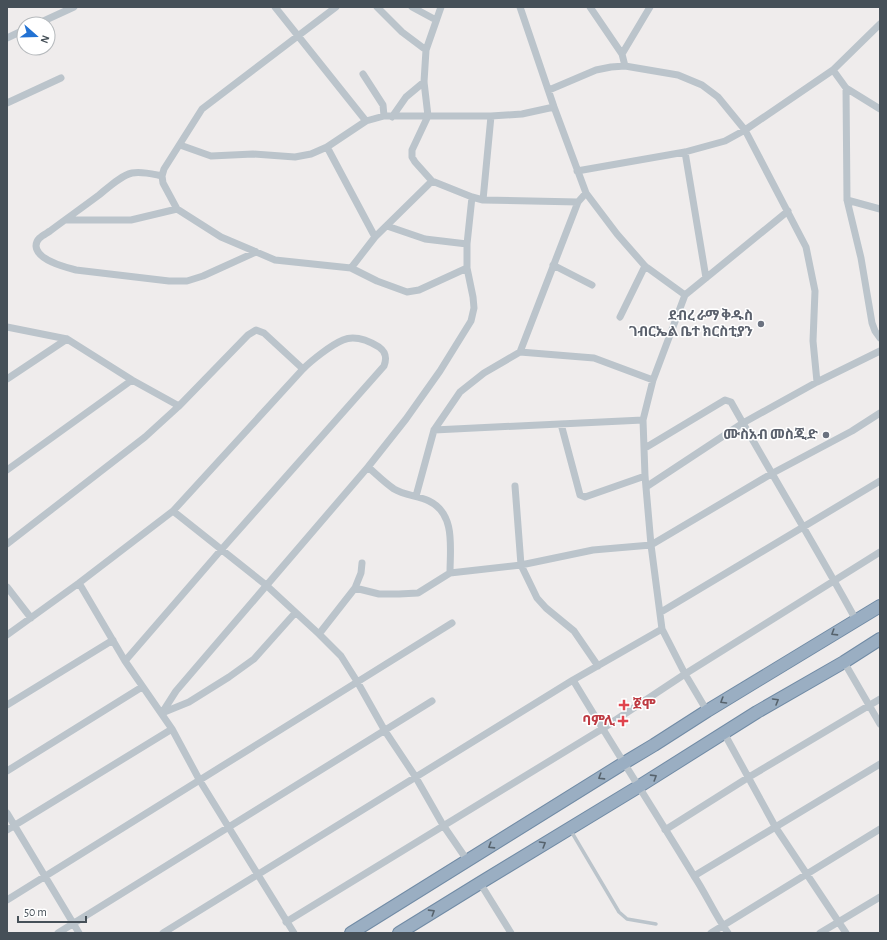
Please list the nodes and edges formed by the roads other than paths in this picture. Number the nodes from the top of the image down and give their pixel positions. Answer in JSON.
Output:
{"nodes":[{"id":1,"x":74,"y":7,"type":"edge"},
{"id":2,"x":274,"y":7,"type":"edge"},
{"id":3,"x":336,"y":7,"type":"edge"},
{"id":4,"x":377,"y":7,"type":"edge"},
{"id":5,"x":412,"y":7,"type":"edge"},
{"id":6,"x":441,"y":7,"type":"edge"},
{"id":7,"x":520,"y":7,"type":"edge"},
{"id":8,"x":590,"y":7,"type":"edge"},
{"id":9,"x":650,"y":7,"type":"edge"},
{"id":10,"x":54,"y":16,"type":"edge"},
{"id":11,"x":436,"y":20,"type":"junction"},
{"id":12,"x":880,"y":24,"type":"edge"},
{"id":13,"x":297,"y":36,"type":"junction"},
{"id":14,"x":426,"y":50,"type":"junction"},
{"id":15,"x":622,"y":54,"type":"junction"},
{"id":16,"x":625,"y":66,"type":"junction"},
{"id":17,"x":833,"y":70,"type":"junction"},
{"id":18,"x":363,"y":74,"type":"dead end"},
{"id":19,"x":61,"y":78,"type":"dead end"},
{"id":20,"x":424,"y":82,"type":"junction"},
{"id":21,"x":846,"y":88,"type":"junction"},
{"id":22,"x":549,"y":90,"type":"junction"},
{"id":23,"x":7,"y":103,"type":"edge"},
{"id":24,"x":554,"y":107,"type":"junction"},
{"id":25,"x":880,"y":109,"type":"edge"},
{"id":26,"x":384,"y":116,"type":"junction"},
{"id":27,"x":428,"y":116,"type":"junction"},
{"id":28,"x":491,"y":116,"type":"junction"},
{"id":29,"x":392,"y":117,"type":"junction"},
{"id":30,"x":366,"y":121,"type":"junction"},
{"id":31,"x":745,"y":130,"type":"junction"},
{"id":32,"x":180,"y":145,"type":"junction"},
{"id":33,"x":328,"y":147,"type":"junction"},
{"id":34,"x":685,"y":152,"type":"junction"},
{"id":35,"x":577,"y":170,"type":"junction"},
{"id":36,"x":162,"y":176,"type":"junction"},
{"id":37,"x":432,"y":181,"type":"junction"},
{"id":38,"x":586,"y":194,"type":"junction"},
{"id":39,"x":472,"y":197,"type":"junction"},
{"id":40,"x":483,"y":200,"type":"junction"},
{"id":41,"x":847,"y":200,"type":"junction"},
{"id":42,"x":578,"y":202,"type":"junction"},
{"id":43,"x":880,"y":208,"type":"edge"},
{"id":44,"x":177,"y":209,"type":"junction"},
{"id":45,"x":788,"y":212,"type":"junction"},
{"id":46,"x":66,"y":220,"type":"junction"},
{"id":47,"x":387,"y":226,"type":"junction"},
{"id":48,"x":375,"y":237,"type":"junction"},
{"id":49,"x":467,"y":244,"type":"junction"},
{"id":50,"x":256,"y":252,"type":"junction"},
{"id":51,"x":554,"y":264,"type":"junction"},
{"id":52,"x":645,"y":266,"type":"junction"},
{"id":53,"x":351,"y":268,"type":"junction"},
{"id":54,"x":467,"y":268,"type":"junction"},
{"id":55,"x":706,"y":278,"type":"junction"},
{"id":56,"x":592,"y":285,"type":"dead end"},
{"id":57,"x":684,"y":295,"type":"junction"},
{"id":58,"x":620,"y":316,"type":"dead end"},
{"id":59,"x":7,"y":327,"type":"edge"},
{"id":60,"x":67,"y":338,"type":"junction"},
{"id":61,"x":880,"y":338,"type":"edge"},
{"id":62,"x":880,"y":351,"type":"edge"},
{"id":63,"x":520,"y":352,"type":"junction"},
{"id":64,"x":303,"y":369,"type":"junction"},
{"id":65,"x":7,"y":378,"type":"edge"},
{"id":66,"x":132,"y":380,"type":"junction"},
{"id":67,"x":653,"y":380,"type":"junction"},
{"id":68,"x":817,"y":382,"type":"junction"},
{"id":69,"x":179,"y":406,"type":"junction"},
{"id":70,"x":880,"y":413,"type":"edge"},
{"id":71,"x":643,"y":420,"type":"junction"},
{"id":72,"x":561,"y":424,"type":"junction"},
{"id":73,"x":743,"y":424,"type":"junction"},
{"id":74,"x":434,"y":430,"type":"junction"},
{"id":75,"x":645,"y":448,"type":"junction"},
{"id":76,"x":368,"y":466,"type":"junction"},
{"id":77,"x":7,"y":470,"type":"edge"},
{"id":78,"x":771,"y":474,"type":"junction"},
{"id":79,"x":645,"y":476,"type":"junction"},
{"id":80,"x":880,"y":481,"type":"edge"},
{"id":81,"x":515,"y":486,"type":"dead end"},
{"id":82,"x":646,"y":487,"type":"junction"},
{"id":83,"x":416,"y":496,"type":"junction"},
{"id":84,"x":173,"y":511,"type":"junction"},
{"id":85,"x":803,"y":527,"type":"junction"},
{"id":86,"x":7,"y":544,"type":"edge"},
{"id":87,"x":651,"y":545,"type":"junction"},
{"id":88,"x":221,"y":550,"type":"junction"},
{"id":89,"x":880,"y":552,"type":"edge"},
{"id":90,"x":362,"y":563,"type":"dead end"},
{"id":91,"x":521,"y":565,"type":"junction"},
{"id":92,"x":450,"y":573,"type":"junction"},
{"id":93,"x":834,"y":580,"type":"junction"},
{"id":94,"x":80,"y":583,"type":"junction"},
{"id":95,"x":266,"y":585,"type":"junction"},
{"id":96,"x":7,"y":587,"type":"edge"},
{"id":97,"x":355,"y":588,"type":"junction"},
{"id":98,"x":880,"y":606,"type":"edge"},
{"id":99,"x":661,"y":612,"type":"junction"},
{"id":100,"x":295,"y":613,"type":"junction"},
{"id":101,"x":31,"y":618,"type":"junction"},
{"id":102,"x":856,"y":620,"type":"junction"},
{"id":103,"x":452,"y":623,"type":"dead end"},
{"id":104,"x":662,"y":629,"type":"junction"},
{"id":105,"x":320,"y":634,"type":"junction"},
{"id":106,"x":7,"y":635,"type":"edge"},
{"id":107,"x":880,"y":639,"type":"edge"},
{"id":108,"x":113,"y":640,"type":"junction"},
{"id":109,"x":125,"y":661,"type":"junction"},
{"id":110,"x":844,"y":662,"type":"junction"},
{"id":111,"x":598,"y":666,"type":"junction"},
{"id":112,"x":685,"y":674,"type":"junction"},
{"id":113,"x":573,"y":680,"type":"junction"},
{"id":114,"x":358,"y":683,"type":"junction"},
{"id":115,"x":142,"y":687,"type":"junction"},
{"id":116,"x":880,"y":699,"type":"edge"},
{"id":117,"x":432,"y":701,"type":"dead end"},
{"id":118,"x":7,"y":704,"type":"edge"},
{"id":119,"x":869,"y":706,"type":"junction"},
{"id":120,"x":707,"y":710,"type":"junction"},
{"id":121,"x":162,"y":713,"type":"junction"},
{"id":122,"x":880,"y":724,"type":"edge"},
{"id":123,"x":172,"y":729,"type":"junction"},
{"id":124,"x":602,"y":729,"type":"junction"},
{"id":125,"x":385,"y":731,"type":"junction"},
{"id":126,"x":724,"y":734,"type":"junction"},
{"id":127,"x":624,"y":763,"type":"junction"},
{"id":128,"x":880,"y":764,"type":"edge"},
{"id":129,"x":7,"y":771,"type":"edge"},
{"id":130,"x":415,"y":776,"type":"junction"},
{"id":131,"x":749,"y":777,"type":"junction"},
{"id":132,"x":200,"y":781,"type":"junction"},
{"id":133,"x":638,"y":787,"type":"junction"},
{"id":134,"x":7,"y":813,"type":"edge"},
{"id":135,"x":15,"y":825,"type":"junction"},
{"id":136,"x":443,"y":825,"type":"junction"},
{"id":137,"x":229,"y":828,"type":"junction"},
{"id":138,"x":569,"y":828,"type":"junction"},
{"id":139,"x":776,"y":828,"type":"junction"},
{"id":140,"x":880,"y":829,"type":"edge"},
{"id":141,"x":7,"y":830,"type":"edge"},
{"id":142,"x":665,"y":830,"type":"junction"},
{"id":143,"x":467,"y":860,"type":"junction"},
{"id":144,"x":806,"y":874,"type":"junction"},
{"id":145,"x":257,"y":875,"type":"junction"},
{"id":146,"x":46,"y":876,"type":"junction"},
{"id":147,"x":694,"y":876,"type":"junction"},
{"id":148,"x":480,"y":882,"type":"junction"},
{"id":149,"x":880,"y":897,"type":"edge"},
{"id":150,"x":7,"y":900,"type":"edge"},
{"id":151,"x":286,"y":922,"type":"junction"},
{"id":152,"x":839,"y":922,"type":"junction"},
{"id":153,"x":73,"y":924,"type":"junction"},
{"id":154,"x":656,"y":924,"type":"dead end"},
{"id":155,"x":723,"y":926,"type":"junction"},
{"id":156,"x":58,"y":933,"type":"edge"},
{"id":157,"x":79,"y":933,"type":"edge"},
{"id":158,"x":163,"y":933,"type":"edge"},
{"id":159,"x":294,"y":933,"type":"edge"},
{"id":160,"x":351,"y":933,"type":"edge"},
{"id":161,"x":399,"y":933,"type":"edge"},
{"id":162,"x":511,"y":933,"type":"edge"},
{"id":163,"x":711,"y":933,"type":"edge"},
{"id":164,"x":728,"y":933,"type":"edge"},
{"id":165,"x":820,"y":933,"type":"edge"},
{"id":166,"x":846,"y":933,"type":"edge"}],
"edges":[{"from":1,"to":10,"type":"street"},
{"from":2,"to":13,"type":"street"},
{"from":3,"to":13,"type":"street"},
{"from":4,"to":14,"type":"street"},
{"from":5,"to":11,"type":"street"},
{"from":6,"to":11,"type":"street"},
{"from":7,"to":22,"type":"street"},
{"from":8,"to":15,"type":"street"},
{"from":9,"to":15,"type":"street"},
{"from":11,"to":14,"type":"street"},
{"from":12,"to":17,"type":"street"},
{"from":13,"to":30,"type":"street"},
{"from":13,"to":32,"type":"street"},
{"from":14,"to":20,"type":"street"},
{"from":15,"to":16,"type":"street"},
{"from":16,"to":22,"type":"street"},
{"from":16,"to":31,"type":"street"},
{"from":17,"to":21,"type":"street"},
{"from":17,"to":31,"type":"street"},
{"from":18,"to":26,"type":"street"},
{"from":19,"to":23,"type":"street"},
{"from":20,"to":27,"type":"street"},
{"from":20,"to":29,"type":"street"},
{"from":21,"to":25,"type":"street"},
{"from":21,"to":41,"type":"street"},
{"from":22,"to":24,"type":"street"},
{"from":24,"to":28,"type":"street"},
{"from":24,"to":35,"type":"street"},
{"from":26,"to":29,"type":"street"},
{"from":26,"to":30,"type":"street"},
{"from":27,"to":28,"type":"street"},
{"from":27,"to":29,"type":"street"},
{"from":27,"to":37,"type":"street"},
{"from":28,"to":40,"type":"street"},
{"from":30,"to":33,"type":"street"},
{"from":31,"to":34,"type":"street"},
{"from":31,"to":45,"type":"street"},
{"from":32,"to":33,"type":"street"},
{"from":32,"to":36,"type":"street"},
{"from":33,"to":48,"type":"street"},
{"from":34,"to":35,"type":"street"},
{"from":34,"to":55,"type":"street"},
{"from":35,"to":38,"type":"street"},
{"from":36,"to":44,"type":"street"},
{"from":36,"to":46,"type":"street"},
{"from":37,"to":39,"type":"street"},
{"from":37,"to":47,"type":"street"},
{"from":38,"to":42,"type":"street"},
{"from":38,"to":52,"type":"street"},
{"from":39,"to":40,"type":"street"},
{"from":39,"to":49,"type":"street"},
{"from":40,"to":42,"type":"street"},
{"from":41,"to":43,"type":"street"},
{"from":41,"to":61,"type":"street"},
{"from":42,"to":51,"type":"street"},
{"from":44,"to":46,"type":"street"},
{"from":44,"to":50,"type":"street"},
{"from":45,"to":55,"type":"street"},
{"from":45,"to":68,"type":"street"},
{"from":46,"to":50,"type":"street"},
{"from":47,"to":48,"type":"street"},
{"from":47,"to":49,"type":"street"},
{"from":48,"to":53,"type":"street"},
{"from":49,"to":54,"type":"street"},
{"from":50,"to":53,"type":"street"},
{"from":51,"to":56,"type":"street"},
{"from":51,"to":63,"type":"street"},
{"from":52,"to":57,"type":"street"},
{"from":52,"to":58,"type":"street"},
{"from":53,"to":54,"type":"street"},
{"from":54,"to":76,"type":"street"},
{"from":55,"to":57,"type":"street"},
{"from":57,"to":67,"type":"street"},
{"from":59,"to":60,"type":"street"},
{"from":60,"to":65,"type":"street"},
{"from":60,"to":66,"type":"street"},
{"from":62,"to":68,"type":"street"},
{"from":63,"to":67,"type":"street"},
{"from":63,"to":74,"type":"street"},
{"from":64,"to":69,"type":"street"},
{"from":64,"to":84,"type":"street"},
{"from":64,"to":88,"type":"street"},
{"from":66,"to":69,"type":"street"},
{"from":66,"to":77,"type":"street"},
{"from":67,"to":71,"type":"street"},
{"from":68,"to":73,"type":"street"},
{"from":69,"to":86,"type":"street"},
{"from":70,"to":78,"type":"street"},
{"from":71,"to":72,"type":"street"},
{"from":71,"to":75,"type":"street"},
{"from":72,"to":74,"type":"street"},
{"from":72,"to":79,"type":"street"},
{"from":73,"to":75,"type":"street"},
{"from":73,"to":78,"type":"street"},
{"from":73,"to":82,"type":"street"},
{"from":74,"to":83,"type":"street"},
{"from":75,"to":79,"type":"street"},
{"from":76,"to":83,"type":"street"},
{"from":76,"to":95,"type":"street"},
{"from":78,"to":85,"type":"street"},
{"from":78,"to":87,"type":"street"},
{"from":79,"to":82,"type":"street"},
{"from":80,"to":85,"type":"street"},
{"from":81,"to":91,"type":"street"},
{"from":82,"to":87,"type":"street"},
{"from":83,"to":92,"type":"street"},
{"from":84,"to":88,"type":"street"},
{"from":84,"to":94,"type":"street"},
{"from":85,"to":93,"type":"street"},
{"from":85,"to":99,"type":"street"},
{"from":87,"to":91,"type":"street"},
{"from":87,"to":99,"type":"street"},
{"from":88,"to":95,"type":"street"},
{"from":88,"to":109,"type":"street"},
{"from":89,"to":93,"type":"street"},
{"from":90,"to":97,"type":"street"},
{"from":91,"to":92,"type":"street"},
{"from":91,"to":111,"type":"street"},
{"from":92,"to":97,"type":"street"},
{"from":93,"to":102,"type":"street"},
{"from":93,"to":112,"type":"street"},
{"from":94,"to":101,"type":"street"},
{"from":94,"to":108,"type":"street"},
{"from":95,"to":100,"type":"street"},
{"from":95,"to":121,"type":"street"},
{"from":96,"to":101,"type":"street"},
{"from":97,"to":105,"type":"street"},
{"from":98,"to":102,"type":"highway"},
{"from":99,"to":104,"type":"street"},
{"from":100,"to":105,"type":"street"},
{"from":100,"to":121,"type":"street"},
{"from":101,"to":106,"type":"street"},
{"from":102,"to":120,"type":"highway","one_way":true},
{"from":103,"to":114,"type":"street"},
{"from":104,"to":111,"type":"street"},
{"from":104,"to":112,"type":"street"},
{"from":105,"to":114,"type":"street"},
{"from":107,"to":110,"type":"highway"},
{"from":108,"to":109,"type":"street"},
{"from":108,"to":118,"type":"street"},
{"from":109,"to":115,"type":"street"},
{"from":110,"to":119,"type":"street"},
{"from":126,"to":110,"type":"highway","one_way":true},
{"from":111,"to":113,"type":"street"},
{"from":112,"to":120,"type":"street"},
{"from":112,"to":124,"type":"street"},
{"from":113,"to":124,"type":"street"},
{"from":113,"to":130,"type":"street"},
{"from":114,"to":125,"type":"street"},
{"from":114,"to":132,"type":"street"},
{"from":115,"to":121,"type":"street"},
{"from":115,"to":129,"type":"street"},
{"from":116,"to":119,"type":"street"},
{"from":117,"to":125,"type":"street"},
{"from":119,"to":122,"type":"street"},
{"from":119,"to":131,"type":"street"},
{"from":120,"to":127,"type":"highway"},
{"from":121,"to":123,"type":"street"},
{"from":123,"to":132,"type":"street"},
{"from":123,"to":135,"type":"street"},
{"from":124,"to":127,"type":"street"},
{"from":124,"to":136,"type":"street"},
{"from":125,"to":130,"type":"street"},
{"from":125,"to":137,"type":"street"},
{"from":126,"to":131,"type":"street"},
{"from":133,"to":126,"type":"highway","one_way":true},
{"from":127,"to":133,"type":"street"},
{"from":127,"to":143,"type":"highway","one_way":true},
{"from":128,"to":139,"type":"street"},
{"from":130,"to":136,"type":"street"},
{"from":130,"to":145,"type":"street"},
{"from":131,"to":139,"type":"street"},
{"from":131,"to":142,"type":"street"},
{"from":132,"to":137,"type":"street"},
{"from":132,"to":146,"type":"street"},
{"from":133,"to":138,"type":"highway"},
{"from":133,"to":142,"type":"street"},
{"from":134,"to":135,"type":"street"},
{"from":135,"to":141,"type":"street"},
{"from":135,"to":146,"type":"street"},
{"from":136,"to":143,"type":"street"},
{"from":136,"to":151,"type":"street"},
{"from":137,"to":145,"type":"street"},
{"from":137,"to":153,"type":"street"},
{"from":148,"to":138,"type":"highway","one_way":true},
{"from":138,"to":154,"type":"lane"},
{"from":139,"to":144,"type":"street"},
{"from":139,"to":147,"type":"street"},
{"from":140,"to":144,"type":"street"},
{"from":142,"to":147,"type":"street"},
{"from":143,"to":160,"type":"highway"},
{"from":144,"to":152,"type":"street"},
{"from":144,"to":155,"type":"street"},
{"from":145,"to":151,"type":"street"},
{"from":145,"to":158,"type":"street"},
{"from":146,"to":150,"type":"street"},
{"from":146,"to":153,"type":"street"},
{"from":147,"to":155,"type":"street"},
{"from":161,"to":148,"type":"highway","one_way":true},
{"from":148,"to":162,"type":"street"},
{"from":149,"to":152,"type":"street"},
{"from":151,"to":159,"type":"street"},
{"from":152,"to":165,"type":"street"},
{"from":152,"to":166,"type":"street"},
{"from":153,"to":156,"type":"street"},
{"from":153,"to":157,"type":"street"},
{"from":155,"to":163,"type":"street"},
{"from":155,"to":164,"type":"street"}]}
